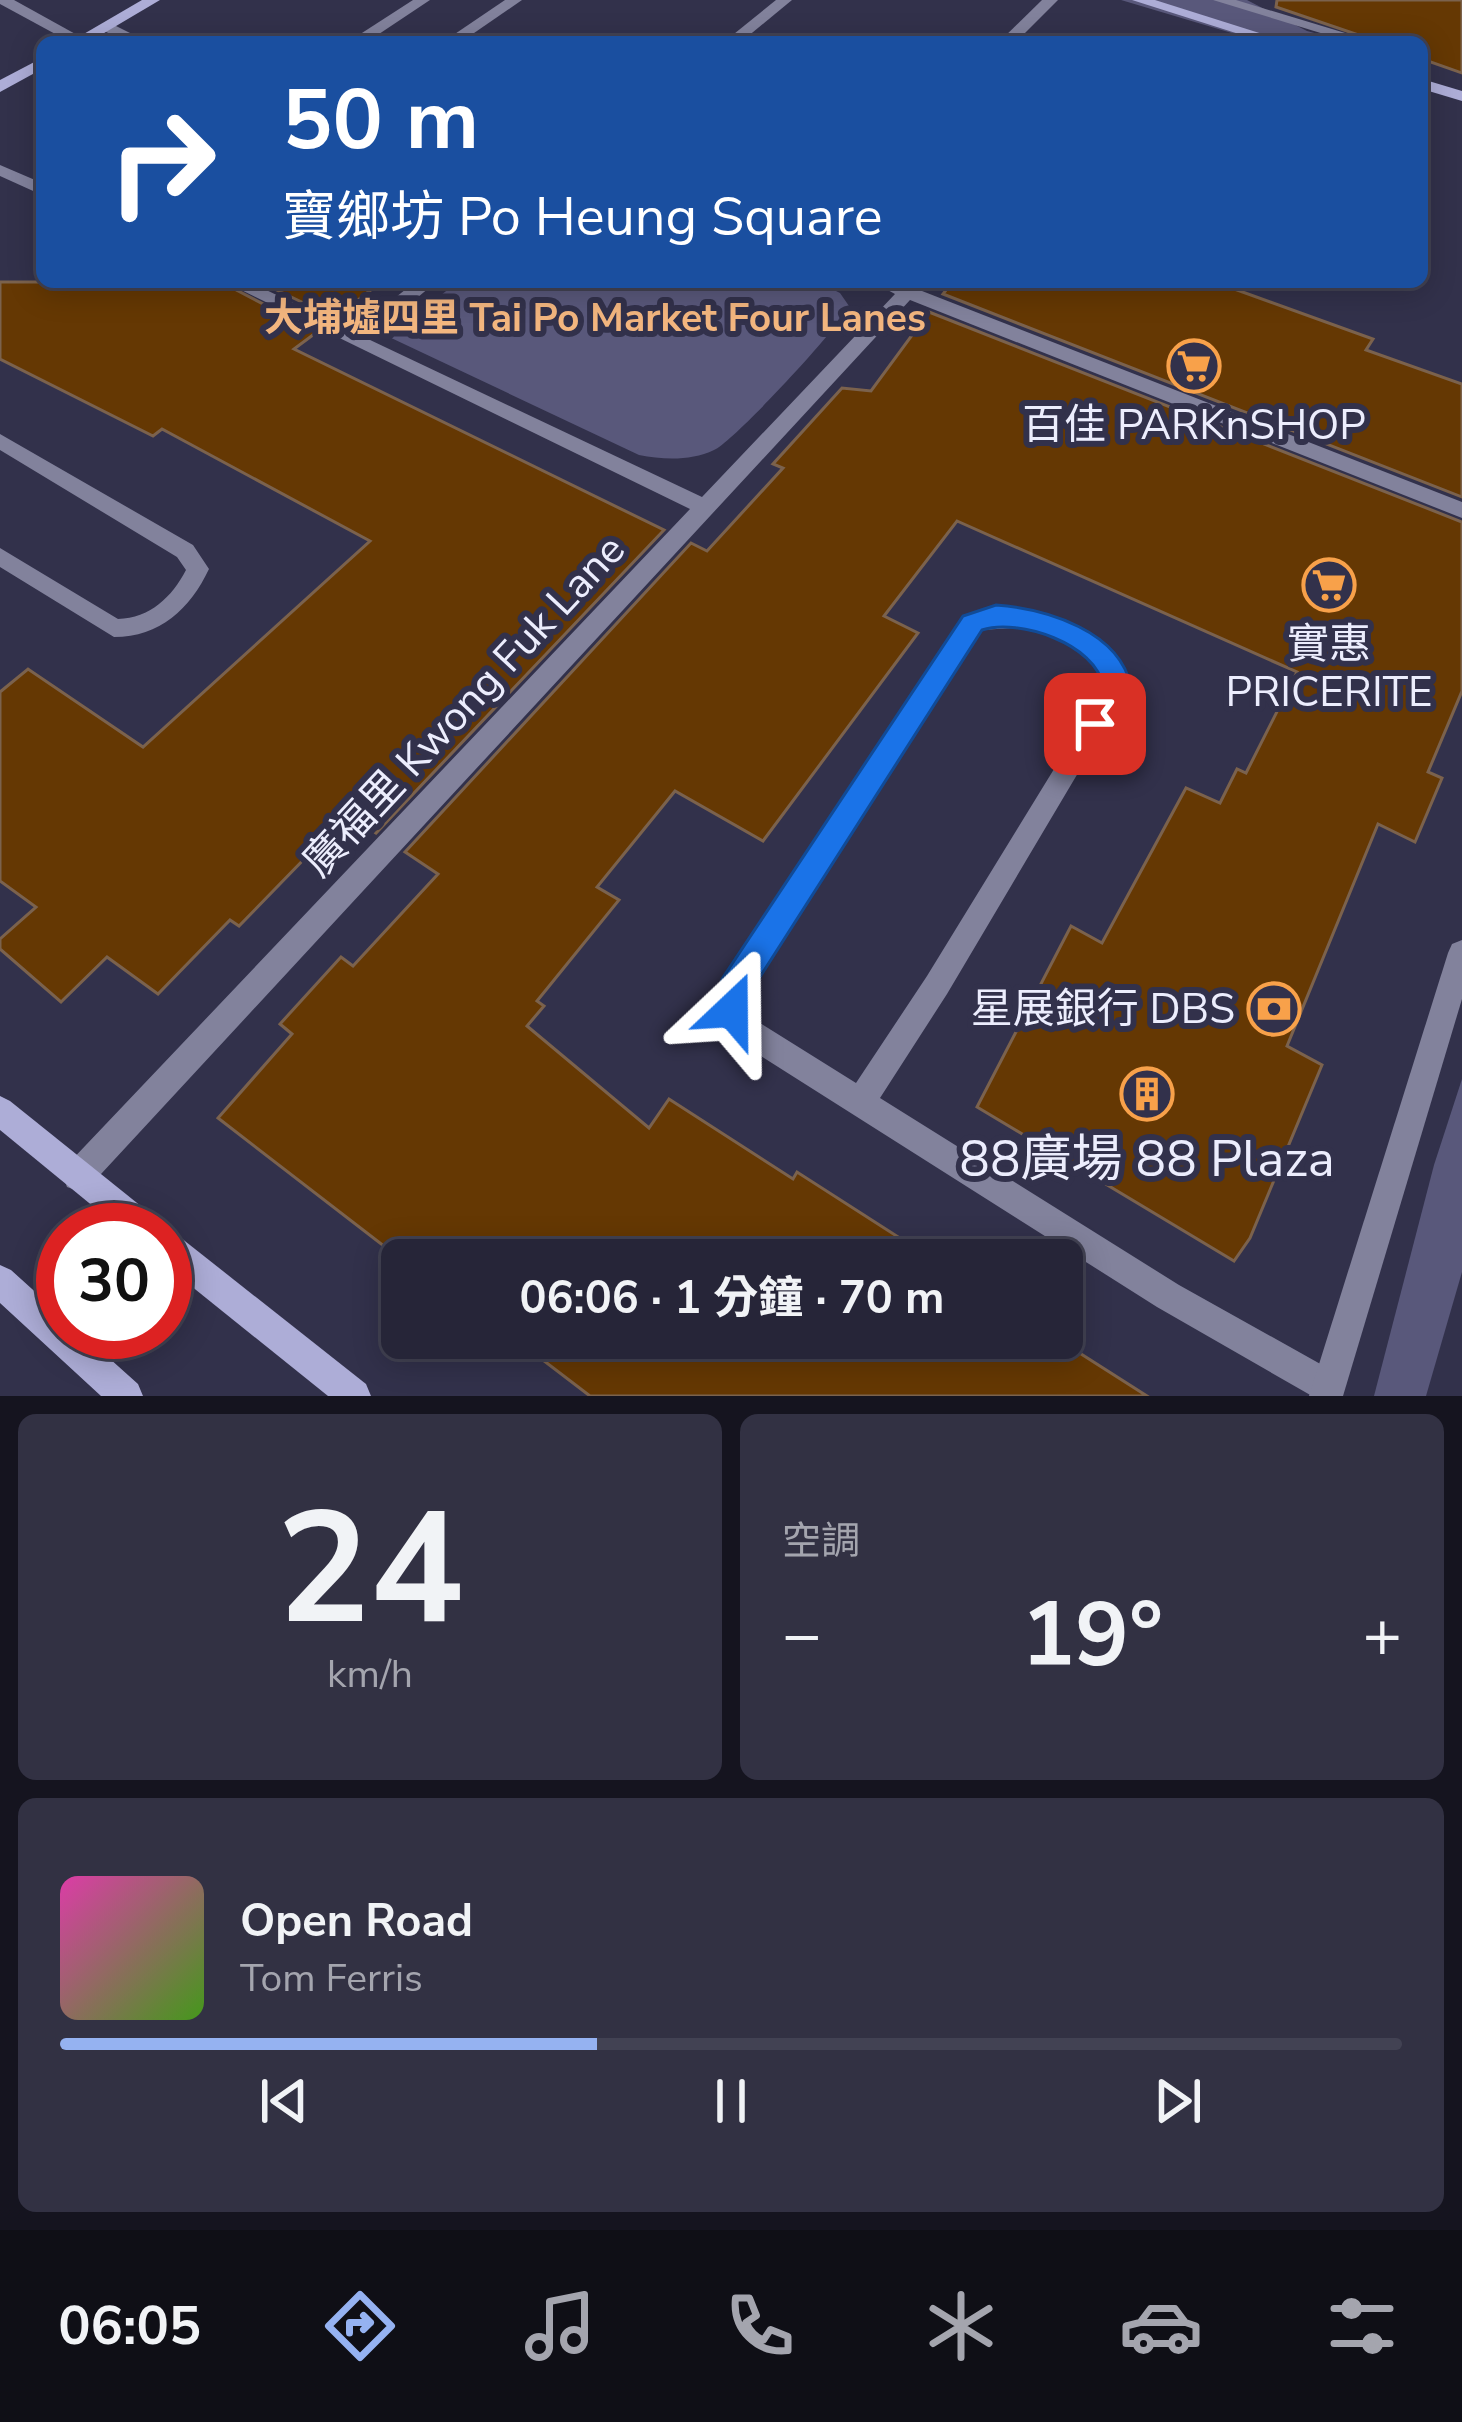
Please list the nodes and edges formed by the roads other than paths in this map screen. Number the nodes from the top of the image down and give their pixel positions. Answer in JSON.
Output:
{"nodes":[{"id":1,"x":3,"y":0,"type":"edge"},
{"id":2,"x":153,"y":0,"type":"edge"},
{"id":3,"x":423,"y":0,"type":"edge"},
{"id":4,"x":515,"y":0,"type":"edge"},
{"id":5,"x":785,"y":0,"type":"edge"},
{"id":6,"x":1051,"y":0,"type":"edge"},
{"id":7,"x":1139,"y":0,"type":"edge"},
{"id":8,"x":1220,"y":0,"type":"edge"},
{"id":9,"x":107,"y":27,"type":"junction"},
{"id":10,"x":68,"y":36,"type":"edge"},
{"id":11,"x":90,"y":36,"type":"edge"},
{"id":12,"x":127,"y":36,"type":"edge"},
{"id":13,"x":366,"y":36,"type":"edge"},
{"id":14,"x":460,"y":36,"type":"edge"},
{"id":15,"x":740,"y":36,"type":"edge"},
{"id":16,"x":1013,"y":36,"type":"edge"},
{"id":17,"x":1260,"y":36,"type":"edge"},
{"id":18,"x":1346,"y":36,"type":"edge"},
{"id":19,"x":36,"y":66,"type":"edge"},
{"id":20,"x":1428,"y":86,"type":"edge"},
{"id":21,"x":0,"y":87,"type":"edge"},
{"id":22,"x":1462,"y":96,"type":"edge"},
{"id":23,"x":0,"y":170,"type":"edge"},
{"id":24,"x":36,"y":187,"type":"edge"},
{"id":25,"x":246,"y":288,"type":"edge"},
{"id":26,"x":419,"y":288,"type":"edge"},
{"id":27,"x":897,"y":288,"type":"edge"},
{"id":28,"x":908,"y":292,"type":"junction"},
{"id":29,"x":354,"y":340,"type":"junction"},
{"id":30,"x":0,"y":441,"type":"edge"},
{"id":31,"x":704,"y":506,"type":"junction"},
{"id":32,"x":1462,"y":510,"type":"edge"},
{"id":33,"x":0,"y":556,"type":"edge"},
{"id":34,"x":1462,"y":953,"type":"edge"},
{"id":35,"x":862,"y":1100,"type":"junction"},
{"id":36,"x":0,"y":1111,"type":"edge"},
{"id":37,"x":78,"y":1176,"type":"junction"},
{"id":38,"x":112,"y":1203,"type":"edge"},
{"id":39,"x":192,"y":1267,"type":"edge"},
{"id":40,"x":0,"y":1281,"type":"edge"},
{"id":41,"x":1327,"y":1392,"type":"edge"},
{"id":42,"x":126,"y":1396,"type":"edge"},
{"id":43,"x":354,"y":1396,"type":"edge"}],
"edges":[{"from":1,"to":10,"type":"street"},
{"from":2,"to":9,"type":"main road"},
{"from":3,"to":13,"type":"street"},
{"from":4,"to":14,"type":"street"},
{"from":5,"to":15,"type":"street"},
{"from":6,"to":16,"type":"street"},
{"from":7,"to":17,"type":"main road"},
{"from":8,"to":18,"type":"street"},
{"from":9,"to":11,"type":"main road"},
{"from":9,"to":12,"type":"street"},
{"from":19,"to":21,"type":"main road"},
{"from":20,"to":22,"type":"main road"},
{"from":23,"to":24,"type":"street"},
{"from":25,"to":29,"type":"street"},
{"from":26,"to":29,"type":"street"},
{"from":27,"to":28,"type":"street"},
{"from":28,"to":31,"type":"street","name":"廣福里 Kwong Fuk Lane"},
{"from":28,"to":32,"type":"street"},
{"from":29,"to":31,"type":"street"},
{"from":30,"to":33,"type":"street"},
{"from":31,"to":37,"type":"street","name":"廣福里 Kwong Fuk Lane"},
{"from":34,"to":41,"type":"street"},
{"from":35,"to":35,"type":"street"},
{"from":35,"to":41,"type":"street"},
{"from":36,"to":37,"type":"main road"},
{"from":37,"to":38,"type":"main road"},
{"from":39,"to":43,"type":"main road"},
{"from":40,"to":42,"type":"main road"}]}
